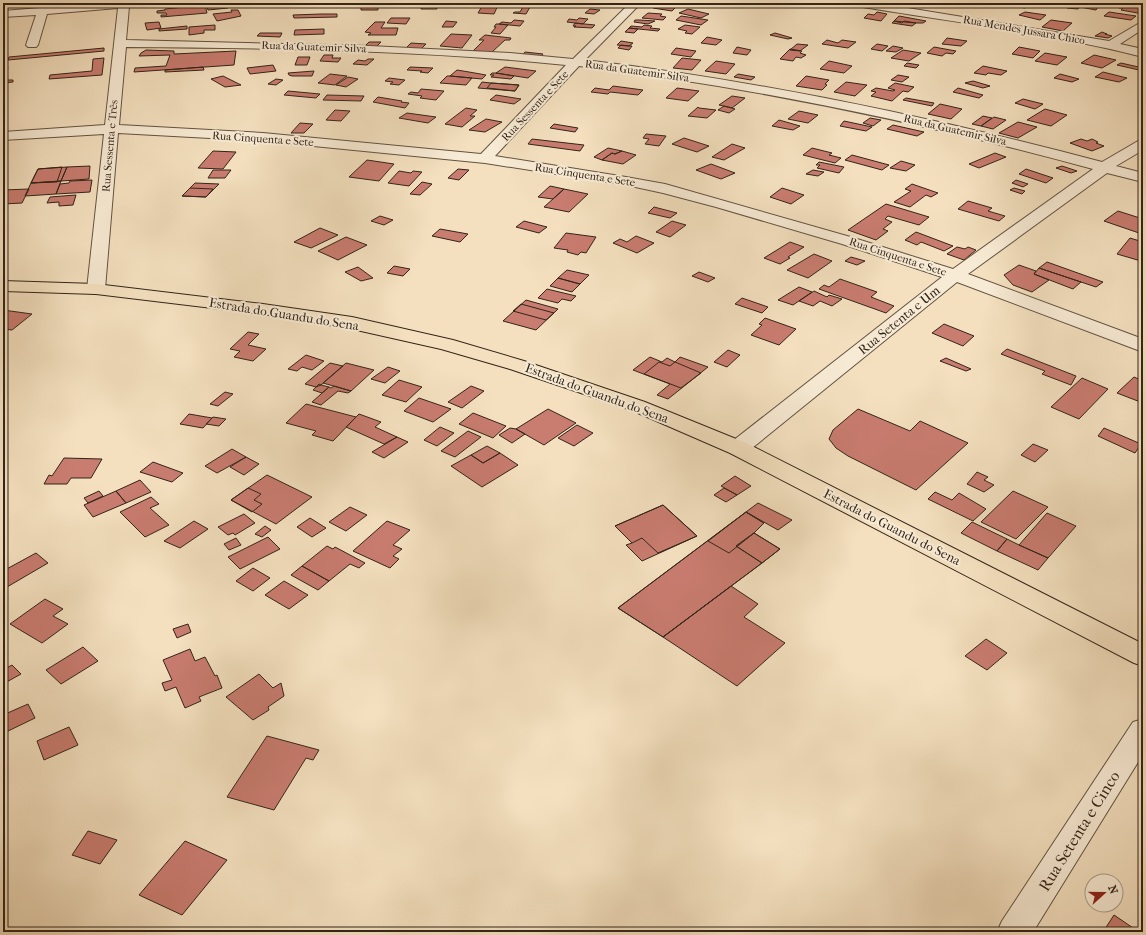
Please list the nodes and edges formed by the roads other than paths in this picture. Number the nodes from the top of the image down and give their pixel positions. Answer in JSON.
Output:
{"nodes":[{"id":1,"x":141,"y":3,"type":"edge"},
{"id":2,"x":636,"y":3,"type":"edge"},
{"id":3,"x":857,"y":3,"type":"edge"},
{"id":4,"x":124,"y":4,"type":"edge"},
{"id":5,"x":887,"y":5,"type":"edge"},
{"id":6,"x":42,"y":11,"type":"junction"},
{"id":7,"x":3,"y":14,"type":"edge"},
{"id":8,"x":1143,"y":24,"type":"edge"},
{"id":9,"x":120,"y":43,"type":"junction"},
{"id":10,"x":32,"y":45,"type":"dead end"},
{"id":11,"x":1111,"y":45,"type":"junction"},
{"id":12,"x":1143,"y":53,"type":"edge"},
{"id":13,"x":576,"y":62,"type":"junction"},
{"id":14,"x":112,"y":129,"type":"junction"},
{"id":15,"x":3,"y":136,"type":"edge"},
{"id":16,"x":1143,"y":144,"type":"edge"},
{"id":17,"x":485,"y":159,"type":"junction"},
{"id":18,"x":1105,"y":167,"type":"junction"},
{"id":19,"x":1143,"y":178,"type":"edge"},
{"id":20,"x":955,"y":275,"type":"junction"},
{"id":21,"x":3,"y":286,"type":"edge"},
{"id":22,"x":96,"y":289,"type":"junction"},
{"id":23,"x":1143,"y":346,"type":"edge"},
{"id":24,"x":738,"y":448,"type":"junction"},
{"id":25,"x":1143,"y":656,"type":"edge"},
{"id":26,"x":1143,"y":730,"type":"edge"},
{"id":27,"x":1014,"y":932,"type":"edge"}],
"edges":[{"from":1,"to":4,"type":"street"},
{"from":2,"to":13,"type":"street","name":"Rua Sessenta e Sete"},
{"from":3,"to":5,"type":"street","name":"Rua Mendes Jussara Chico"},
{"from":4,"to":6,"type":"street"},
{"from":4,"to":9,"type":"street","name":"Rua Sessenta e Três"},
{"from":5,"to":11,"type":"street","name":"Rua Mendes Jussara Chico"},
{"from":6,"to":7,"type":"street"},
{"from":6,"to":10,"type":"street"},
{"from":8,"to":11,"type":"street"},
{"from":9,"to":13,"type":"street","name":"Rua da Guatemir Silva"},
{"from":9,"to":14,"type":"street","name":"Rua Sessenta e Três"},
{"from":11,"to":12,"type":"street","name":"Rua Mendes Jussara Chico"},
{"from":13,"to":17,"type":"street","name":"Rua Sessenta e Sete"},
{"from":13,"to":18,"type":"street","name":"Rua da Guatemir Silva"},
{"from":14,"to":15,"type":"street","name":"Rua Cinquenta e Sete"},
{"from":14,"to":17,"type":"street","name":"Rua Cinquenta e Sete"},
{"from":14,"to":22,"type":"street","name":"Rua Sessenta e Três"},
{"from":16,"to":18,"type":"street","name":"Rua Setenta e Um"},
{"from":17,"to":20,"type":"street","name":"Rua Cinquenta e Sete"},
{"from":18,"to":19,"type":"street","name":"Rua da Guatemir Silva"},
{"from":18,"to":20,"type":"street","name":"Rua Setenta e Um"},
{"from":20,"to":23,"type":"street","name":"Rua Cinquenta e Sete"},
{"from":20,"to":24,"type":"street","name":"Rua Setenta e Um"},
{"from":21,"to":22,"type":"main road","name":"Estrada do Guandu do Sena"},
{"from":22,"to":24,"type":"main road","name":"Estrada do Guandu do Sena"},
{"from":24,"to":25,"type":"main road","name":"Estrada do Guandu do Sena"},
{"from":26,"to":27,"type":"street","name":"Rua Setenta e Cinco"}]}
